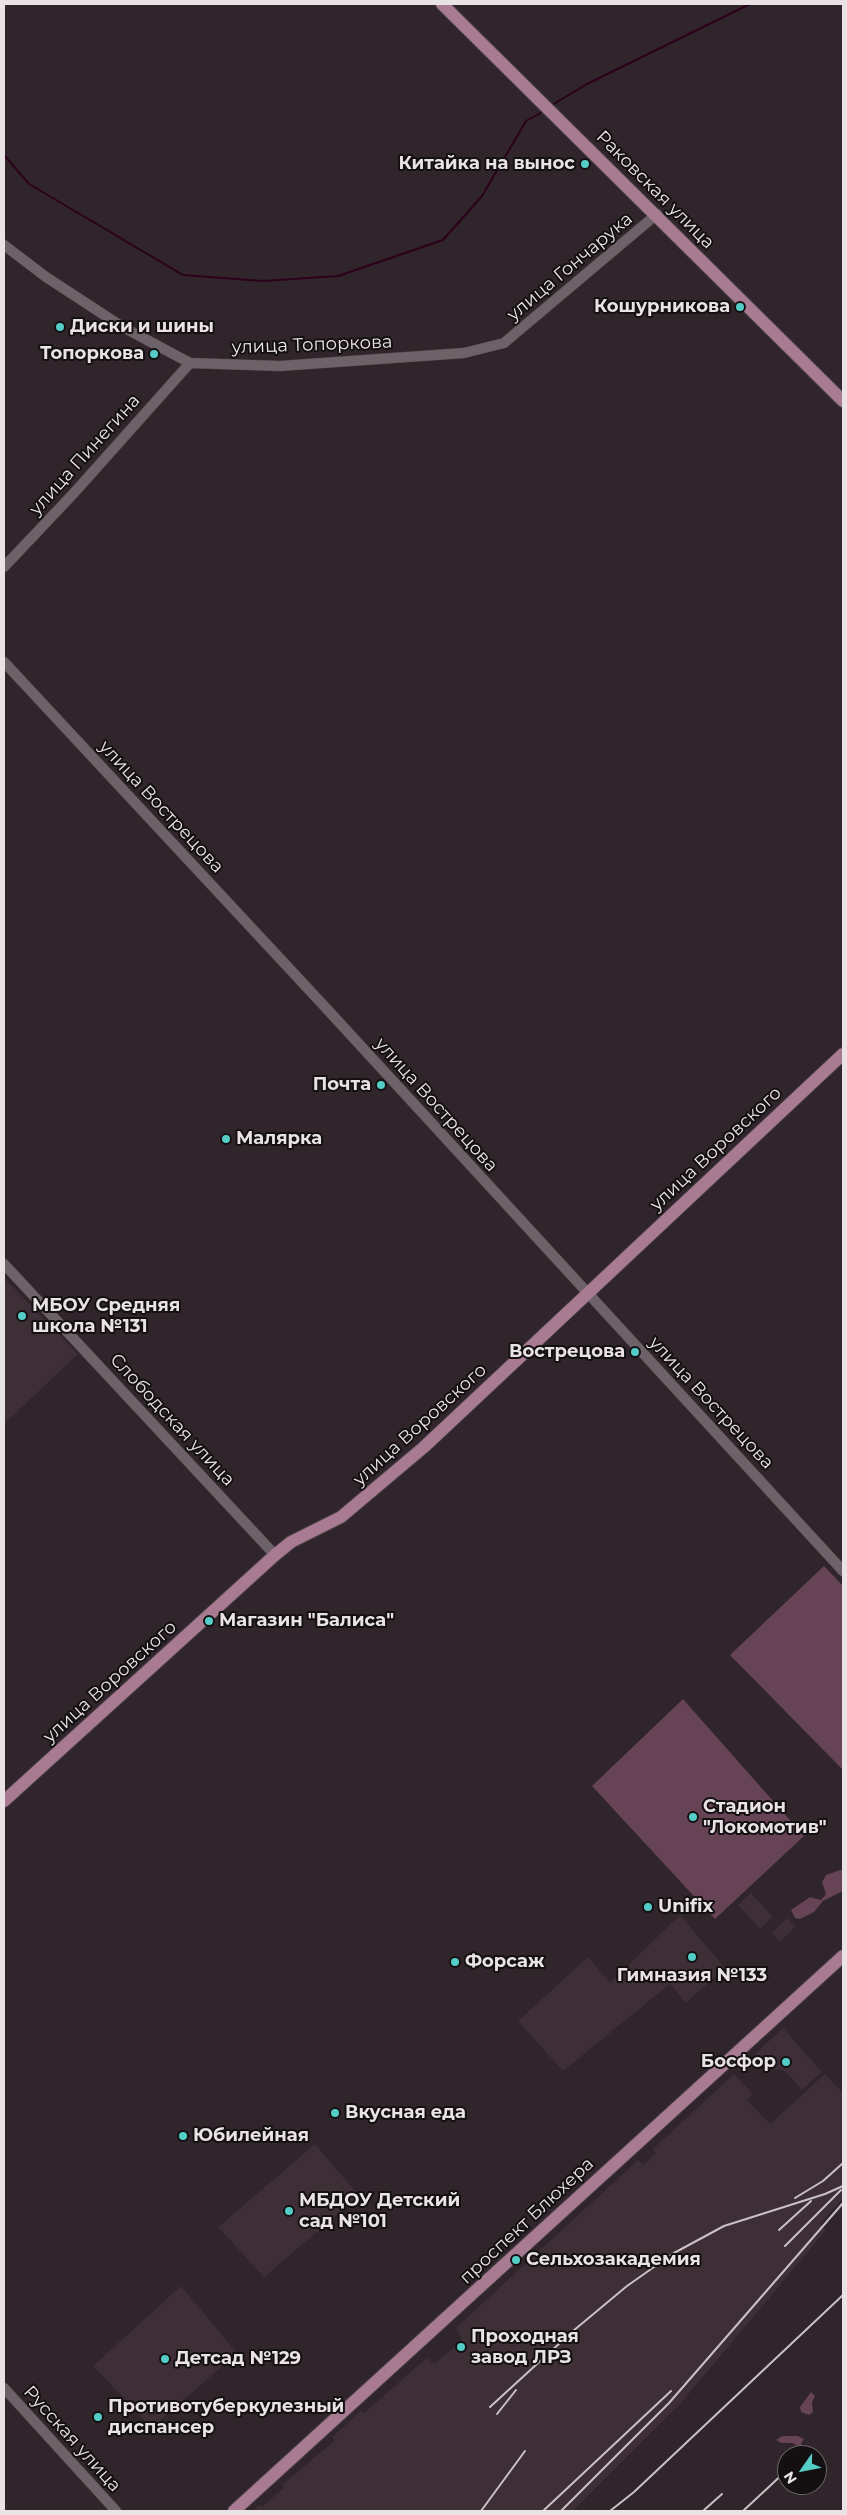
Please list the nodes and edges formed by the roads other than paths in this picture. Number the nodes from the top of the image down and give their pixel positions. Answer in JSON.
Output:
{"nodes":[{"id":1,"x":442,"y":4,"type":"edge"},
{"id":2,"x":656,"y":214,"type":"junction"},
{"id":3,"x":4,"y":245,"type":"edge"},
{"id":4,"x":504,"y":343,"type":"joint"},
{"id":5,"x":190,"y":363,"type":"junction"},
{"id":6,"x":843,"y":401,"type":"edge"},
{"id":7,"x":4,"y":567,"type":"edge"},
{"id":8,"x":4,"y":662,"type":"edge"},
{"id":9,"x":843,"y":1054,"type":"edge"},
{"id":10,"x":4,"y":1264,"type":"edge"},
{"id":11,"x":588,"y":1294,"type":"junction"},
{"id":12,"x":275,"y":1555,"type":"junction"},
{"id":13,"x":843,"y":1571,"type":"edge"},
{"id":14,"x":4,"y":1801,"type":"edge"},
{"id":15,"x":843,"y":1956,"type":"edge"},
{"id":16,"x":4,"y":2388,"type":"edge"},
{"id":17,"x":116,"y":2511,"type":"edge"},
{"id":18,"x":234,"y":2511,"type":"edge"}],
"edges":[{"from":1,"to":2,"type":"main road","name":"Раковская улица"},
{"from":2,"to":4,"type":"street","name":"улица Гончарука"},
{"from":2,"to":6,"type":"main road","name":"Раковская улица"},
{"from":3,"to":5,"type":"street","name":"улица Топоркова"},
{"from":4,"to":5,"type":"street","name":"улица Топоркова"},
{"from":5,"to":7,"type":"street","name":"улица Пинегина"},
{"from":8,"to":11,"type":"street","name":"улица Вострецова"},
{"from":9,"to":11,"type":"main road","name":"улица Воровского"},
{"from":10,"to":12,"type":"street","name":"Слободская улица"},
{"from":11,"to":12,"type":"main road","name":"улица Воровского"},
{"from":11,"to":13,"type":"street","name":"улица Вострецова"},
{"from":12,"to":14,"type":"main road","name":"улица Воровского"},
{"from":15,"to":18,"type":"main road","name":"проспект Блюхера"},
{"from":16,"to":17,"type":"street","name":"Русская улица"}]}
